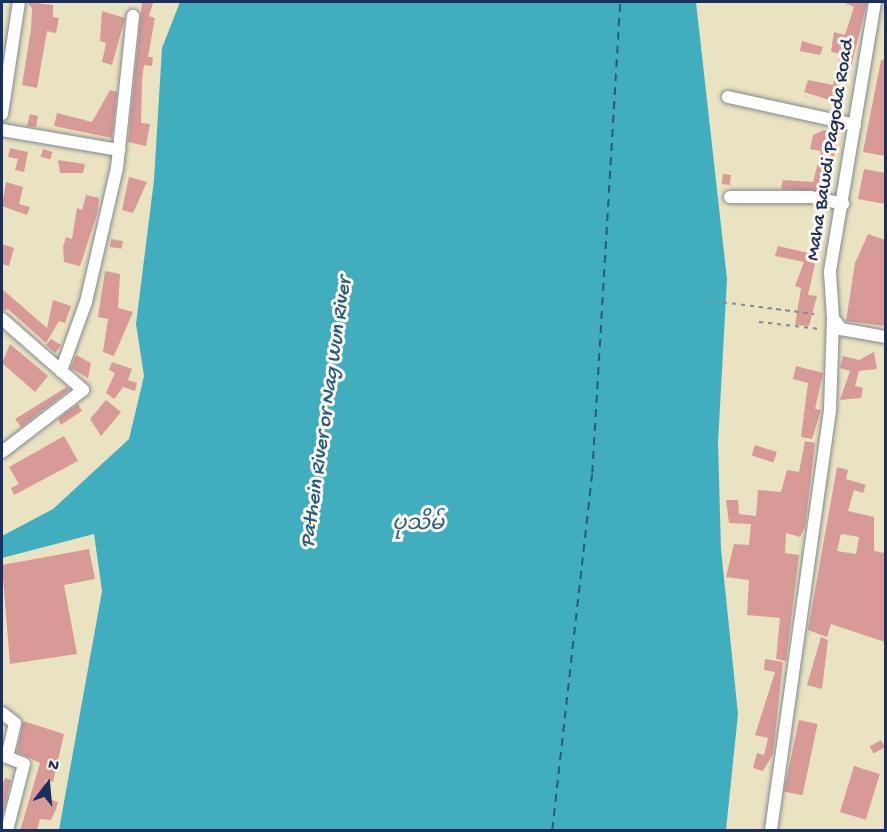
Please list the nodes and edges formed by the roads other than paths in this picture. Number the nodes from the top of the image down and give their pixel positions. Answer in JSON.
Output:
{"nodes":[{"id":1,"x":19,"y":2,"type":"edge"},
{"id":2,"x":879,"y":2,"type":"edge"},
{"id":3,"x":133,"y":16,"type":"dead end"},
{"id":4,"x":728,"y":97,"type":"dead end"},
{"id":5,"x":2,"y":114,"type":"edge"},
{"id":6,"x":855,"y":124,"type":"junction"},
{"id":7,"x":2,"y":130,"type":"edge"},
{"id":8,"x":119,"y":150,"type":"junction"},
{"id":9,"x":730,"y":197,"type":"dead end"},
{"id":10,"x":843,"y":204,"type":"junction"},
{"id":11,"x":833,"y":318,"type":"junction"},
{"id":12,"x":2,"y":319,"type":"edge"},
{"id":13,"x":885,"y":337,"type":"edge"},
{"id":14,"x":61,"y":370,"type":"junction"},
{"id":15,"x":2,"y":452,"type":"edge"},
{"id":16,"x":2,"y":712,"type":"edge"},
{"id":17,"x":7,"y":831,"type":"edge"},
{"id":18,"x":771,"y":831,"type":"edge"}],
"edges":[{"from":1,"to":5,"type":"street"},
{"from":2,"to":6,"type":"street","name":"Maha Bawdi Pagoda Road"},
{"from":3,"to":8,"type":"street"},
{"from":4,"to":6,"type":"street"},
{"from":6,"to":10,"type":"street","name":"Maha Bawdi Pagoda Road"},
{"from":7,"to":8,"type":"street"},
{"from":8,"to":14,"type":"street"},
{"from":9,"to":10,"type":"street"},
{"from":10,"to":11,"type":"street","name":"Maha Bawdi Pagoda Road"},
{"from":11,"to":13,"type":"street"},
{"from":11,"to":18,"type":"street","name":"Maha Bawdi Pagoda Road"},
{"from":12,"to":14,"type":"street"},
{"from":14,"to":15,"type":"street"},
{"from":16,"to":17,"type":"street"}]}
